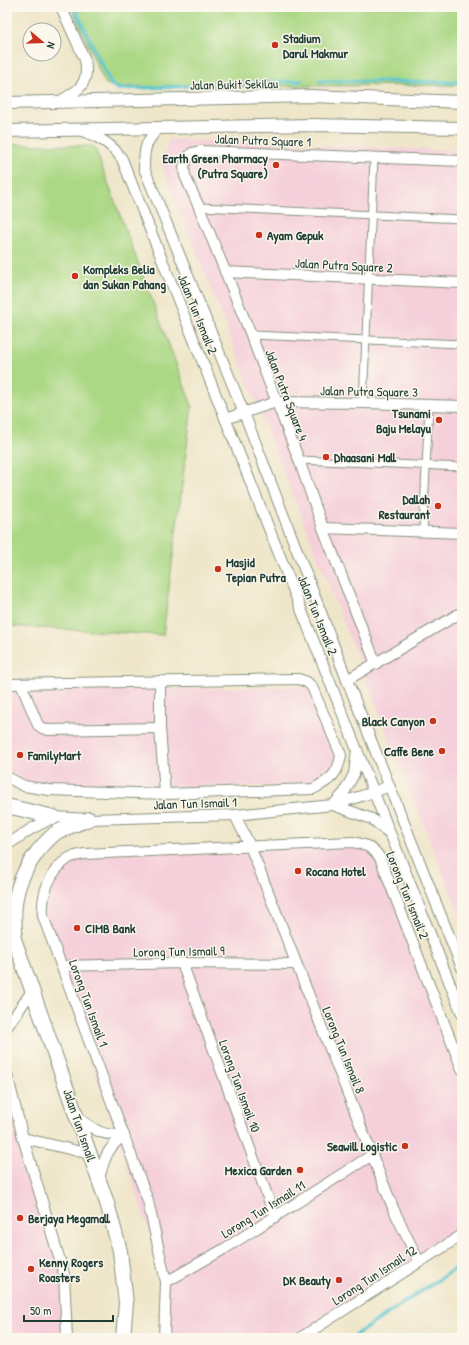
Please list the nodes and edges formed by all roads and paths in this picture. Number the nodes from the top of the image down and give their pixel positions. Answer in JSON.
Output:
{"nodes":[{"id":1,"x":61,"y":7,"type":"edge"},
{"id":2,"x":58,"y":102,"type":"junction"},
{"id":3,"x":462,"y":102,"type":"edge"},
{"id":4,"x":7,"y":103,"type":"edge"},
{"id":5,"x":159,"y":128,"type":"junction"},
{"id":6,"x":462,"y":128,"type":"edge"},
{"id":7,"x":79,"y":130,"type":"junction"},
{"id":8,"x":7,"y":132,"type":"edge"},
{"id":9,"x":374,"y":158,"type":"junction"},
{"id":10,"x":462,"y":161,"type":"edge"},
{"id":11,"x":200,"y":207,"type":"junction"},
{"id":12,"x":371,"y":214,"type":"junction"},
{"id":13,"x":462,"y":219,"type":"edge"},
{"id":14,"x":225,"y":272,"type":"junction"},
{"id":15,"x":368,"y":280,"type":"junction"},
{"id":16,"x":462,"y":283,"type":"edge"},
{"id":17,"x":251,"y":335,"type":"junction"},
{"id":18,"x":366,"y":341,"type":"junction"},
{"id":19,"x":462,"y":344,"type":"edge"},
{"id":20,"x":276,"y":402,"type":"junction"},
{"id":21,"x":363,"y":403,"type":"junction"},
{"id":22,"x":429,"y":405,"type":"junction"},
{"id":23,"x":462,"y":406,"type":"edge"},
{"id":24,"x":244,"y":413,"type":"junction"},
{"id":25,"x":225,"y":418,"type":"junction"},
{"id":26,"x":299,"y":460,"type":"junction"},
{"id":27,"x":427,"y":464,"type":"junction"},
{"id":28,"x":462,"y":466,"type":"edge"},
{"id":29,"x":323,"y":528,"type":"junction"},
{"id":30,"x":423,"y":531,"type":"junction"},
{"id":31,"x":462,"y":533,"type":"edge"},
{"id":32,"x":462,"y":612,"type":"edge"},
{"id":33,"x":376,"y":664,"type":"junction"},
{"id":34,"x":347,"y":680,"type":"junction"},
{"id":35,"x":160,"y":681,"type":"junction"},
{"id":36,"x":7,"y":684,"type":"edge"},
{"id":37,"x":21,"y":684,"type":"junction"},
{"id":38,"x":333,"y":689,"type":"junction"},
{"id":39,"x":316,"y":695,"type":"junction"},
{"id":40,"x":160,"y":728,"type":"junction"},
{"id":41,"x":357,"y":750,"type":"junction"},
{"id":42,"x":7,"y":777,"type":"edge"},
{"id":43,"x":393,"y":784,"type":"junction"},
{"id":44,"x":374,"y":792,"type":"junction"},
{"id":45,"x":165,"y":794,"type":"junction"},
{"id":46,"x":333,"y":805,"type":"junction"},
{"id":47,"x":7,"y":806,"type":"edge"},
{"id":48,"x":235,"y":815,"type":"junction"},
{"id":49,"x":54,"y":817,"type":"junction"},
{"id":50,"x":88,"y":819,"type":"junction"},
{"id":51,"x":391,"y":834,"type":"junction"},
{"id":52,"x":7,"y":845,"type":"edge"},
{"id":53,"x":250,"y":846,"type":"junction"},
{"id":54,"x":7,"y":918,"type":"edge"},
{"id":55,"x":16,"y":944,"type":"junction"},
{"id":56,"x":182,"y":963,"type":"junction"},
{"id":57,"x":296,"y":964,"type":"junction"},
{"id":58,"x":62,"y":966,"type":"junction"},
{"id":59,"x":462,"y":968,"type":"edge"},
{"id":60,"x":32,"y":991,"type":"junction"},
{"id":61,"x":461,"y":1010,"type":"edge"},
{"id":62,"x":7,"y":1027,"type":"edge"},
{"id":63,"x":462,"y":1070,"type":"edge"},
{"id":64,"x":7,"y":1074,"type":"edge"},
{"id":65,"x":77,"y":1117,"type":"junction"},
{"id":66,"x":124,"y":1135,"type":"junction"},
{"id":67,"x":23,"y":1138,"type":"junction"},
{"id":68,"x":90,"y":1154,"type":"junction"},
{"id":69,"x":372,"y":1155,"type":"junction"},
{"id":70,"x":99,"y":1179,"type":"junction"},
{"id":71,"x":275,"y":1217,"type":"junction"},
{"id":72,"x":462,"y":1235,"type":"edge"},
{"id":73,"x":419,"y":1262,"type":"junction"},
{"id":74,"x":166,"y":1282,"type":"junction"},
{"id":75,"x":67,"y":1338,"type":"edge"},
{"id":76,"x":123,"y":1338,"type":"edge"},
{"id":77,"x":164,"y":1338,"type":"edge"},
{"id":78,"x":300,"y":1338,"type":"edge"}],
"edges":[{"from":1,"to":2,"type":"street"},
{"from":2,"to":3,"type":"street","name":"Jalan Bukit Sekilau"},
{"from":2,"to":4,"type":"street","name":"Jalan Bukit Sekilau"},
{"from":5,"to":6,"type":"street"},
{"from":5,"to":7,"type":"street"},
{"from":5,"to":24,"type":"street","name":"Jalan Tun Ismail 2"},
{"from":7,"to":8,"type":"street"},
{"from":7,"to":25,"type":"street","name":"Jalan Tun Ismail 2"},
{"from":9,"to":10,"type":"street","name":"Jalan Putra Square 1"},
{"from":9,"to":11,"type":"street","name":"Jalan Putra Square 1"},
{"from":9,"to":12,"type":"street"},
{"from":11,"to":12,"type":"street"},
{"from":11,"to":14,"type":"street","name":"Jalan Putra Square 1"},
{"from":12,"to":13,"type":"street"},
{"from":12,"to":15,"type":"street"},
{"from":14,"to":15,"type":"street","name":"Jalan Putra Square 2"},
{"from":14,"to":17,"type":"street","name":"Jalan Putra Square 4"},
{"from":15,"to":16,"type":"street","name":"Jalan Putra Square 2"},
{"from":15,"to":18,"type":"street"},
{"from":17,"to":18,"type":"street"},
{"from":17,"to":20,"type":"street","name":"Jalan Putra Square 4"},
{"from":18,"to":19,"type":"street"},
{"from":18,"to":21,"type":"street"},
{"from":20,"to":21,"type":"street","name":"Jalan Putra Square 3"},
{"from":20,"to":24,"type":"street","name":"Jalan Putra Square 3"},
{"from":20,"to":26,"type":"street","name":"Jalan Putra Square 4"},
{"from":21,"to":22,"type":"street","name":"Jalan Putra Square 3"},
{"from":22,"to":23,"type":"street","name":"Jalan Putra Square 3"},
{"from":22,"to":27,"type":"street"},
{"from":24,"to":25,"type":"street","name":"Jalan Putra Square 3"},
{"from":24,"to":34,"type":"street","name":"Jalan Tun Ismail 2"},
{"from":25,"to":38,"type":"street","name":"Jalan Tun Ismail 2"},
{"from":26,"to":27,"type":"street"},
{"from":26,"to":29,"type":"street","name":"Jalan Putra Square 4"},
{"from":27,"to":28,"type":"street"},
{"from":27,"to":30,"type":"street"},
{"from":29,"to":30,"type":"street"},
{"from":29,"to":33,"type":"street","name":"Jalan Putra Square 4"},
{"from":30,"to":31,"type":"street"},
{"from":32,"to":33,"type":"street"},
{"from":33,"to":34,"type":"street"},
{"from":34,"to":43,"type":"street","name":"Jalan Tun Ismail 2"},
{"from":35,"to":37,"type":"street"},
{"from":35,"to":39,"type":"street"},
{"from":35,"to":40,"type":"street"},
{"from":36,"to":37,"type":"street"},
{"from":37,"to":40,"type":"street"},
{"from":38,"to":39,"type":"street"},
{"from":38,"to":41,"type":"street","name":"Jalan Tun Ismail 2"},
{"from":39,"to":45,"type":"street"},
{"from":40,"to":45,"type":"street"},
{"from":41,"to":44,"type":"street","name":"Jalan Tun Ismail 2"},
{"from":41,"to":46,"type":"street"},
{"from":42,"to":45,"type":"street"},
{"from":43,"to":44,"type":"street","name":"Jalan Tun Ismail 1"},
{"from":43,"to":59,"type":"street"},
{"from":44,"to":46,"type":"street","name":"Jalan Tun Ismail 1"},
{"from":44,"to":51,"type":"street","name":"Jalan Tun Ismail 2"},
{"from":46,"to":48,"type":"street","name":"Jalan Tun Ismail 1"},
{"from":46,"to":51,"type":"street"},
{"from":47,"to":49,"type":"main road"},
{"from":48,"to":50,"type":"street","name":"Jalan Tun Ismail 1"},
{"from":48,"to":53,"type":"street","name":"Lorong Tun Ismail 8"},
{"from":49,"to":50,"type":"street","name":"Jalan Tun Ismail 1"},
{"from":49,"to":52,"type":"street"},
{"from":50,"to":55,"type":"main road"},
{"from":51,"to":61,"type":"street","name":"Jalan Tun Ismail 2"},
{"from":53,"to":57,"type":"street","name":"Lorong Tun Ismail 8"},
{"from":53,"to":58,"type":"street","name":"Lorong Tun Ismail 1"},
{"from":53,"to":63,"type":"street","name":"Lorong Tun Ismail 2"},
{"from":54,"to":55,"type":"main road","name":"Jalan Tun Ismail"},
{"from":55,"to":60,"type":"main road","name":"Jalan Tun Ismail"},
{"from":56,"to":57,"type":"street","name":"Lorong Tun Ismail 9"},
{"from":56,"to":58,"type":"street","name":"Lorong Tun Ismail 9"},
{"from":56,"to":71,"type":"street","name":"Lorong Tun Ismail 10"},
{"from":57,"to":69,"type":"street","name":"Lorong Tun Ismail 8"},
{"from":58,"to":66,"type":"street","name":"Lorong Tun Ismail 1"},
{"from":60,"to":62,"type":"street"},
{"from":60,"to":65,"type":"main road","name":"Jalan Tun Ismail"},
{"from":64,"to":67,"type":"street"},
{"from":65,"to":66,"type":"street"},
{"from":65,"to":68,"type":"main road","name":"Jalan Tun Ismail"},
{"from":66,"to":70,"type":"street"},
{"from":66,"to":74,"type":"street","name":"Lorong Tun Ismail 1"},
{"from":67,"to":68,"type":"street"},
{"from":67,"to":75,"type":"street"},
{"from":68,"to":70,"type":"main road","name":"Jalan Tun Ismail"},
{"from":69,"to":71,"type":"street","name":"Lorong Tun Ismail 11"},
{"from":69,"to":73,"type":"street","name":"Lorong Tun Ismail 8"},
{"from":70,"to":76,"type":"main road","name":"Jalan Tun Ismail"},
{"from":71,"to":74,"type":"street","name":"Lorong Tun Ismail 11"},
{"from":72,"to":73,"type":"street","name":"Lorong Tun Ismail 12"},
{"from":73,"to":78,"type":"street","name":"Lorong Tun Ismail 12"},
{"from":74,"to":77,"type":"street","name":"Lorong Tun Ismail 1"}]}
